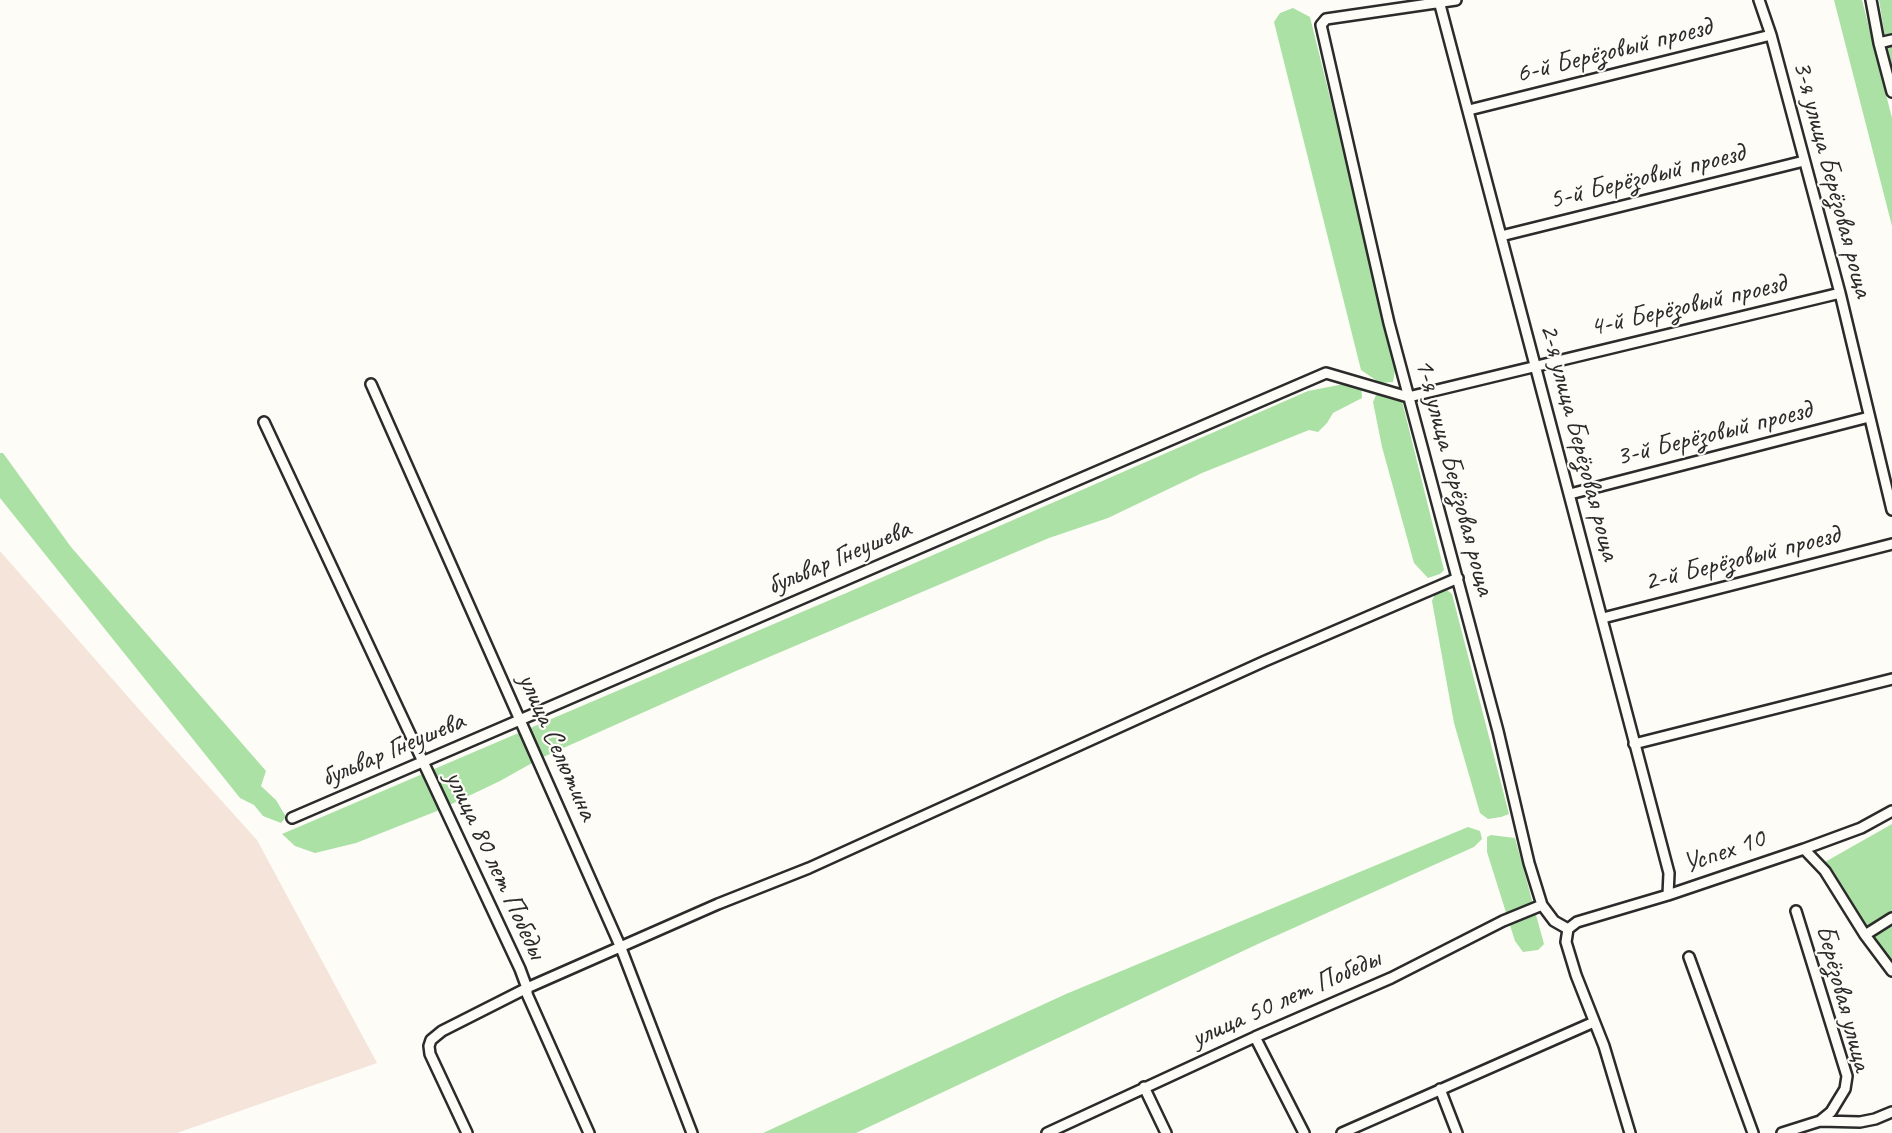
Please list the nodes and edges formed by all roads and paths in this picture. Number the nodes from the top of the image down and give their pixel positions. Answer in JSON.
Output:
{"nodes":[{"id":1,"x":1456,"y":0,"type":"edge"},
{"id":2,"x":1759,"y":0,"type":"edge"},
{"id":3,"x":1871,"y":0,"type":"edge"},
{"id":4,"x":1439,"y":1,"type":"edge"},
{"id":5,"x":1771,"y":34,"type":"junction"},
{"id":6,"x":1892,"y":40,"type":"edge"},
{"id":7,"x":1879,"y":44,"type":"junction"},
{"id":8,"x":1892,"y":92,"type":"edge"},
{"id":9,"x":1469,"y":110,"type":"junction"},
{"id":10,"x":1804,"y":161,"type":"junction"},
{"id":11,"x":1501,"y":236,"type":"junction"},
{"id":12,"x":1840,"y":293,"type":"junction"},
{"id":13,"x":1536,"y":365,"type":"junction"},
{"id":14,"x":371,"y":384,"type":"dead end"},
{"id":15,"x":1408,"y":397,"type":"junction"},
{"id":16,"x":1869,"y":417,"type":"junction"},
{"id":17,"x":264,"y":422,"type":"dead end"},
{"id":18,"x":1570,"y":494,"type":"junction"},
{"id":19,"x":1892,"y":510,"type":"edge"},
{"id":20,"x":1892,"y":544,"type":"edge"},
{"id":21,"x":1458,"y":578,"type":"junction"},
{"id":22,"x":1603,"y":618,"type":"junction"},
{"id":23,"x":1892,"y":679,"type":"edge"},
{"id":24,"x":520,"y":720,"type":"junction"},
{"id":25,"x":1634,"y":744,"type":"junction"},
{"id":26,"x":423,"y":762,"type":"junction"},
{"id":27,"x":1892,"y":811,"type":"edge"},
{"id":28,"x":292,"y":818,"type":"dead end"},
{"id":29,"x":1804,"y":849,"type":"junction"},
{"id":30,"x":1668,"y":895,"type":"junction"},
{"id":31,"x":1542,"y":905,"type":"junction"},
{"id":32,"x":1796,"y":911,"type":"dead end"},
{"id":33,"x":1892,"y":918,"type":"edge"},
{"id":34,"x":1568,"y":929,"type":"junction"},
{"id":35,"x":1865,"y":935,"type":"junction"},
{"id":36,"x":621,"y":948,"type":"junction"},
{"id":37,"x":1689,"y":957,"type":"dead end"},
{"id":38,"x":1892,"y":971,"type":"edge"},
{"id":39,"x":527,"y":988,"type":"junction"},
{"id":40,"x":1594,"y":1022,"type":"junction"},
{"id":41,"x":1256,"y":1036,"type":"junction"},
{"id":42,"x":1144,"y":1087,"type":"junction"},
{"id":43,"x":1440,"y":1089,"type":"junction"},
{"id":44,"x":1892,"y":1112,"type":"edge"},
{"id":45,"x":1820,"y":1120,"type":"junction"},
{"id":46,"x":467,"y":1133,"type":"edge"},
{"id":47,"x":589,"y":1133,"type":"edge"},
{"id":48,"x":692,"y":1133,"type":"edge"},
{"id":49,"x":1047,"y":1133,"type":"edge"},
{"id":50,"x":1166,"y":1133,"type":"edge"},
{"id":51,"x":1304,"y":1133,"type":"edge"},
{"id":52,"x":1342,"y":1133,"type":"edge"},
{"id":53,"x":1457,"y":1133,"type":"edge"},
{"id":54,"x":1630,"y":1133,"type":"edge"},
{"id":55,"x":1753,"y":1133,"type":"edge"},
{"id":56,"x":1782,"y":1133,"type":"edge"}],
"edges":[{"from":1,"to":4,"type":"street"},
{"from":2,"to":5,"type":"street","name":"3-я улица Берёзовая роща"},
{"from":3,"to":7,"type":"street"},
{"from":4,"to":9,"type":"street","name":"2-я улица Берёзовая роща"},
{"from":4,"to":15,"type":"street","name":"1-я улица Берёзовая роща"},
{"from":5,"to":9,"type":"street","name":"6-й Берёзовый проезд"},
{"from":5,"to":10,"type":"street","name":"3-я улица Берёзовая роща"},
{"from":6,"to":7,"type":"street"},
{"from":7,"to":8,"type":"street"},
{"from":9,"to":11,"type":"street","name":"2-я улица Берёзовая роща"},
{"from":10,"to":11,"type":"street","name":"5-й Берёзовый проезд"},
{"from":10,"to":12,"type":"street","name":"3-я улица Берёзовая роща"},
{"from":11,"to":13,"type":"street","name":"2-я улица Берёзовая роща"},
{"from":12,"to":13,"type":"street","name":"4-й Берёзовый проезд"},
{"from":12,"to":16,"type":"street","name":"3-я улица Берёзовая роща"},
{"from":13,"to":15,"type":"street","name":"4-й Берёзовый проезд"},
{"from":13,"to":18,"type":"street","name":"2-я улица Берёзовая роща"},
{"from":14,"to":24,"type":"street","name":"улица Селютина"},
{"from":15,"to":21,"type":"street","name":"1-я улица Берёзовая роща"},
{"from":15,"to":24,"type":"street","name":"бульвар Гнеушева"},
{"from":16,"to":18,"type":"street","name":"3-й Берёзовый проезд"},
{"from":16,"to":19,"type":"street","name":"3-я улица Берёзовая роща"},
{"from":17,"to":26,"type":"street","name":"улица 80 лет Победы"},
{"from":18,"to":22,"type":"street","name":"2-я улица Берёзовая роща"},
{"from":20,"to":22,"type":"street","name":"2-й Берёзовый проезд"},
{"from":21,"to":31,"type":"street","name":"1-я улица Берёзовая роща"},
{"from":21,"to":36,"type":"street"},
{"from":22,"to":25,"type":"street","name":"2-я улица Берёзовая роща"},
{"from":23,"to":25,"type":"street"},
{"from":24,"to":26,"type":"street","name":"бульвар Гнеушева"},
{"from":24,"to":36,"type":"street","name":"улица Селютина"},
{"from":25,"to":30,"type":"street","name":"2-я улица Берёзовая роща"},
{"from":26,"to":28,"type":"street","name":"бульвар Гнеушева"},
{"from":26,"to":39,"type":"street","name":"улица 80 лет Победы"},
{"from":27,"to":29,"type":"street","name":"Успех 10"},
{"from":29,"to":30,"type":"street","name":"Успех 10"},
{"from":29,"to":35,"type":"street"},
{"from":30,"to":34,"type":"street","name":"Успех 10"},
{"from":31,"to":34,"type":"street","name":"1-я улица Берёзовая роща"},
{"from":31,"to":41,"type":"street","name":"улица 50 лет Победы"},
{"from":32,"to":45,"type":"street","name":"Берёзовая улица"},
{"from":33,"to":35,"type":"street"},
{"from":34,"to":40,"type":"street"},
{"from":35,"to":38,"type":"street"},
{"from":36,"to":39,"type":"street"},
{"from":36,"to":48,"type":"street","name":"улица Селютина"},
{"from":37,"to":55,"type":"street"},
{"from":39,"to":46,"type":"street"},
{"from":39,"to":47,"type":"street","name":"улица 80 лет Победы"},
{"from":40,"to":43,"type":"street"},
{"from":40,"to":54,"type":"street"},
{"from":41,"to":42,"type":"street","name":"улица 50 лет Победы"},
{"from":41,"to":51,"type":"street"},
{"from":42,"to":49,"type":"street","name":"улица 50 лет Победы"},
{"from":42,"to":50,"type":"street"},
{"from":43,"to":52,"type":"street"},
{"from":43,"to":53,"type":"street"},
{"from":44,"to":45,"type":"street"},
{"from":45,"to":56,"type":"street","name":"Берёзовая улица"}]}
